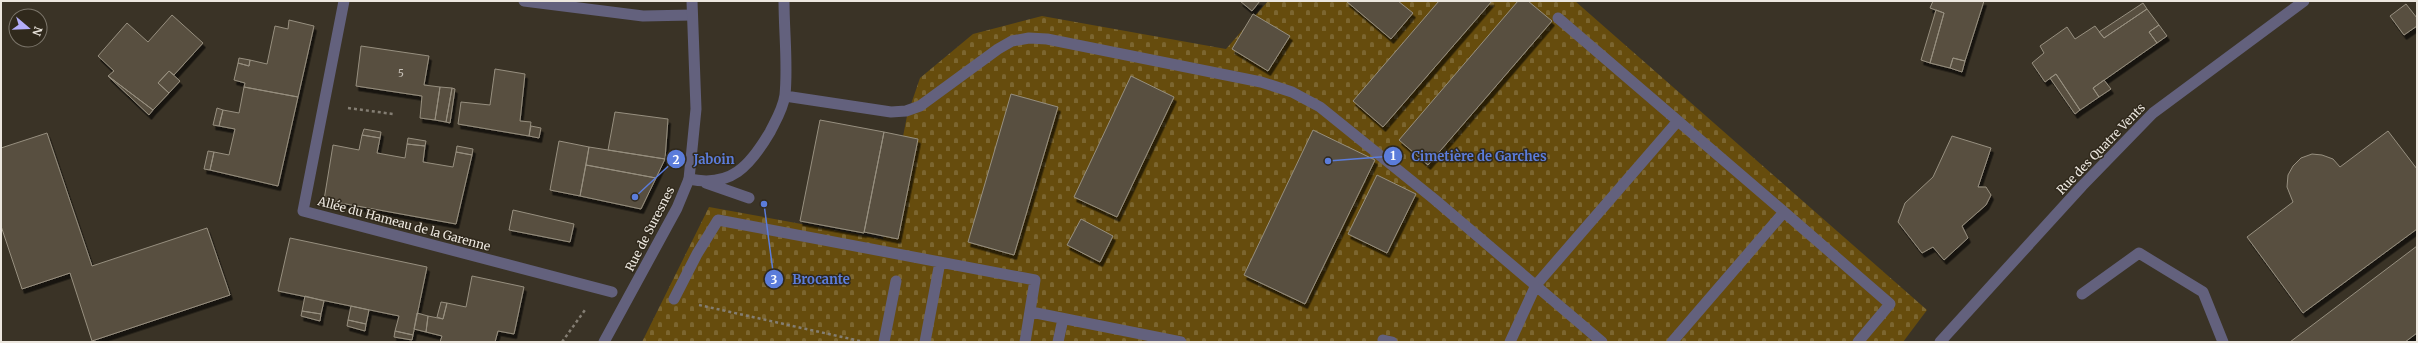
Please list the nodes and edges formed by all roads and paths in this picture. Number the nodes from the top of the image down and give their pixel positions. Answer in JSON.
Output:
{"nodes":[{"id":1,"x":344,"y":1,"type":"edge"},
{"id":2,"x":524,"y":1,"type":"edge"},
{"id":3,"x":692,"y":1,"type":"edge"},
{"id":4,"x":784,"y":1,"type":"edge"},
{"id":5,"x":2304,"y":1,"type":"edge"},
{"id":6,"x":692,"y":15,"type":"junction"},
{"id":7,"x":1558,"y":18,"type":"dead end"},
{"id":8,"x":785,"y":96,"type":"junction"},
{"id":9,"x":323,"y":105,"type":"junction"},
{"id":10,"x":393,"y":114,"type":"dead end"},
{"id":11,"x":1678,"y":122,"type":"junction"},
{"id":12,"x":689,"y":179,"type":"junction"},
{"id":13,"x":706,"y":182,"type":"junction"},
{"id":14,"x":749,"y":198,"type":"dead end"},
{"id":15,"x":1784,"y":212,"type":"junction"},
{"id":16,"x":940,"y":262,"type":"junction"},
{"id":17,"x":896,"y":281,"type":"dead end"},
{"id":18,"x":1536,"y":284,"type":"junction"},
{"id":19,"x":612,"y":292,"type":"dead end"},
{"id":20,"x":2082,"y":294,"type":"dead end"},
{"id":21,"x":674,"y":299,"type":"joint"},
{"id":22,"x":1031,"y":312,"type":"junction"},
{"id":23,"x":1063,"y":319,"type":"junction"},
{"id":24,"x":604,"y":342,"type":"edge"},
{"id":25,"x":865,"y":342,"type":"edge"},
{"id":26,"x":884,"y":342,"type":"edge"},
{"id":27,"x":925,"y":342,"type":"edge"},
{"id":28,"x":1025,"y":342,"type":"edge"},
{"id":29,"x":1058,"y":342,"type":"edge"},
{"id":30,"x":1181,"y":342,"type":"edge"},
{"id":31,"x":1510,"y":342,"type":"edge"},
{"id":32,"x":1602,"y":342,"type":"edge"},
{"id":33,"x":1672,"y":342,"type":"edge"},
{"id":34,"x":1858,"y":342,"type":"edge"},
{"id":35,"x":1940,"y":342,"type":"edge"},
{"id":36,"x":2224,"y":342,"type":"edge"}],
"edges":[{"from":1,"to":9,"type":"street","name":"Allée du Hameau de la Garenne"},
{"from":2,"to":6,"type":"street"},
{"from":3,"to":6,"type":"street","name":"Rue de Suresnes"},
{"from":4,"to":8,"type":"street"},
{"from":5,"to":35,"type":"street","name":"Rue des Quatre Vents"},
{"from":6,"to":12,"type":"street","name":"Rue de Suresnes"},
{"from":7,"to":11,"type":"street"},
{"from":8,"to":13,"type":"street"},
{"from":8,"to":18,"type":"street"},
{"from":9,"to":10,"type":"path"},
{"from":9,"to":19,"type":"street","name":"Allée du Hameau de la Garenne"},
{"from":11,"to":15,"type":"street"},
{"from":11,"to":18,"type":"street"},
{"from":12,"to":13,"type":"street"},
{"from":12,"to":24,"type":"street","name":"Rue de Suresnes"},
{"from":13,"to":14,"type":"street"},
{"from":15,"to":33,"type":"street"},
{"from":15,"to":34,"type":"street"},
{"from":16,"to":21,"type":"street"},
{"from":16,"to":22,"type":"street"},
{"from":16,"to":27,"type":"street"},
{"from":17,"to":26,"type":"street"},
{"from":18,"to":31,"type":"street"},
{"from":18,"to":32,"type":"street"},
{"from":20,"to":36,"type":"street"},
{"from":21,"to":25,"type":"path"},
{"from":22,"to":23,"type":"street"},
{"from":22,"to":28,"type":"street"},
{"from":23,"to":29,"type":"street"},
{"from":23,"to":30,"type":"street"}]}
